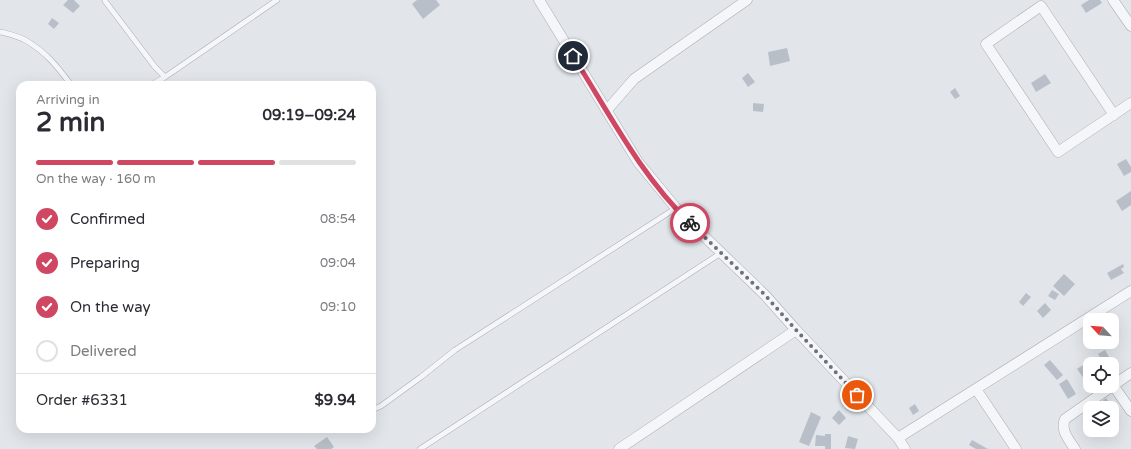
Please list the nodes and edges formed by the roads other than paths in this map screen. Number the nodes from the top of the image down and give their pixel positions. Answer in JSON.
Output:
{"nodes":[{"id":1,"x":277,"y":0,"type":"edge"},
{"id":2,"x":539,"y":0,"type":"edge"},
{"id":3,"x":747,"y":0,"type":"edge"},
{"id":4,"x":1113,"y":0,"type":"edge"},
{"id":5,"x":105,"y":1,"type":"edge"},
{"id":6,"x":1131,"y":26,"type":"edge"},
{"id":7,"x":1,"y":32,"type":"dead end"},
{"id":8,"x":165,"y":78,"type":"junction"},
{"id":9,"x":68,"y":81,"type":"edge"},
{"id":10,"x":159,"y":81,"type":"edge"},
{"id":11,"x":1131,"y":103,"type":"edge"},
{"id":12,"x":607,"y":110,"type":"junction"},
{"id":13,"x":1114,"y":115,"type":"junction"},
{"id":14,"x":676,"y":208,"type":"junction"},
{"id":15,"x":721,"y":252,"type":"junction"},
{"id":16,"x":1131,"y":291,"type":"edge"},
{"id":17,"x":796,"y":330,"type":"junction"},
{"id":18,"x":1131,"y":373,"type":"edge"},
{"id":19,"x":1119,"y":381,"type":"edge"},
{"id":20,"x":976,"y":389,"type":"junction"},
{"id":21,"x":1102,"y":393,"type":"edge"},
{"id":22,"x":1119,"y":393,"type":"edge"},
{"id":23,"x":376,"y":408,"type":"edge"},
{"id":24,"x":1131,"y":411,"type":"edge"},
{"id":25,"x":898,"y":438,"type":"junction"},
{"id":26,"x":420,"y":449,"type":"edge"},
{"id":27,"x":619,"y":449,"type":"edge"},
{"id":28,"x":905,"y":449,"type":"edge"},
{"id":29,"x":1016,"y":449,"type":"edge"},
{"id":30,"x":1075,"y":449,"type":"edge"}],
"edges":[{"from":1,"to":8,"type":"lane"},
{"from":2,"to":12,"type":"street"},
{"from":3,"to":12,"type":"street"},
{"from":4,"to":6,"type":"street"},
{"from":5,"to":8,"type":"lane"},
{"from":7,"to":9,"type":"lane"},
{"from":8,"to":10,"type":"lane"},
{"from":11,"to":13,"type":"street"},
{"from":12,"to":14,"type":"street"},
{"from":13,"to":13,"type":"street"},
{"from":14,"to":15,"type":"street"},
{"from":14,"to":23,"type":"lane"},
{"from":15,"to":17,"type":"street"},
{"from":15,"to":26,"type":"lane"},
{"from":16,"to":20,"type":"street"},
{"from":17,"to":25,"type":"street"},
{"from":17,"to":27,"type":"street"},
{"from":18,"to":19,"type":"street"},
{"from":20,"to":25,"type":"street"},
{"from":20,"to":29,"type":"street"},
{"from":21,"to":30,"type":"street"},
{"from":22,"to":24,"type":"street"},
{"from":25,"to":28,"type":"street"}]}
